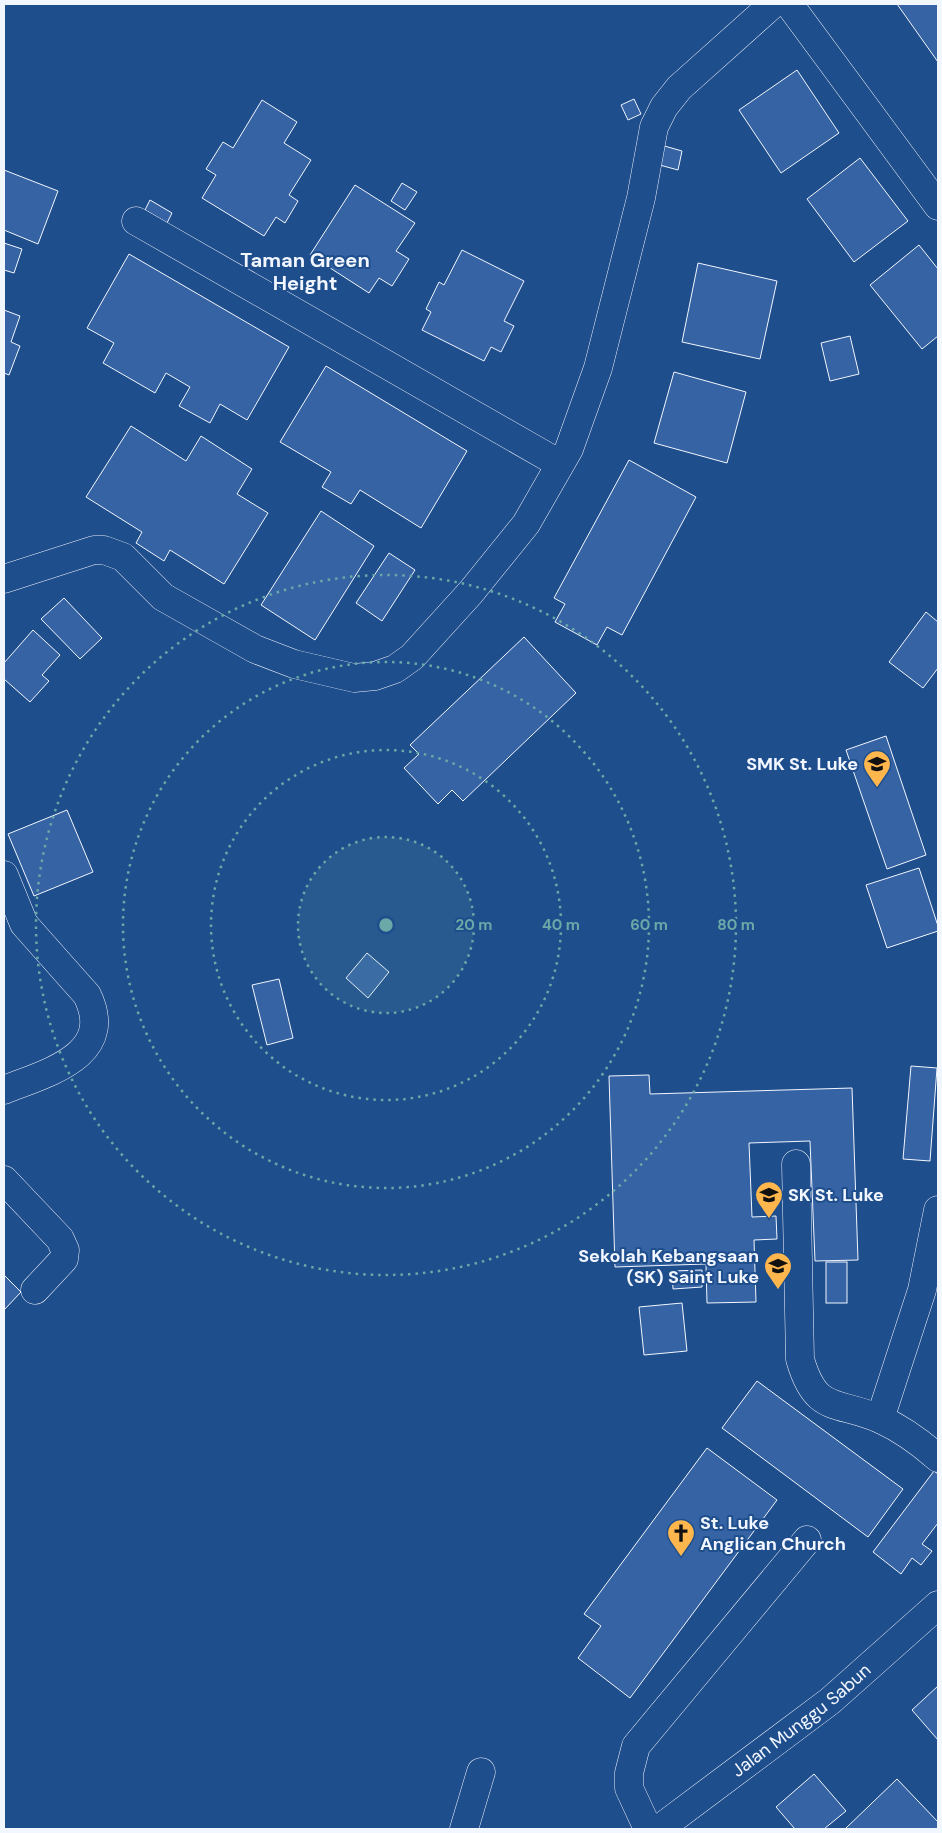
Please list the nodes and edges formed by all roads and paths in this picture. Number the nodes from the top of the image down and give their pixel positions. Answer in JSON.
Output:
{"nodes":[{"id":1,"x":773,"y":4,"type":"edge"},
{"id":2,"x":788,"y":4,"type":"edge"},
{"id":3,"x":938,"y":206,"type":"edge"},
{"id":4,"x":136,"y":221,"type":"dead end"},
{"id":5,"x":560,"y":464,"type":"junction"},
{"id":6,"x":4,"y":579,"type":"edge"},
{"id":7,"x":4,"y":875,"type":"edge"},
{"id":8,"x":4,"y":1090,"type":"edge"},
{"id":9,"x":796,"y":1164,"type":"dead end"},
{"id":10,"x":4,"y":1180,"type":"edge"},
{"id":11,"x":938,"y":1210,"type":"edge"},
{"id":12,"x":35,"y":1290,"type":"dead end"},
{"id":13,"x":880,"y":1419,"type":"junction"},
{"id":14,"x":938,"y":1458,"type":"edge"},
{"id":15,"x":807,"y":1540,"type":"dead end"},
{"id":16,"x":937,"y":1610,"type":"edge"},
{"id":17,"x":482,"y":1772,"type":"dead end"},
{"id":18,"x":464,"y":1829,"type":"edge"},
{"id":19,"x":648,"y":1829,"type":"edge"},
{"id":20,"x":659,"y":1829,"type":"edge"}],
"edges":[{"from":1,"to":5,"type":"street"},
{"from":2,"to":3,"type":"street"},
{"from":4,"to":5,"type":"street"},
{"from":5,"to":6,"type":"street"},
{"from":7,"to":8,"type":"street"},
{"from":9,"to":13,"type":"street"},
{"from":10,"to":12,"type":"street"},
{"from":11,"to":13,"type":"street"},
{"from":13,"to":14,"type":"street"},
{"from":15,"to":19,"type":"street"},
{"from":16,"to":20,"type":"street","name":"Jalan Munggu Sabun"},
{"from":17,"to":18,"type":"street"}]}
